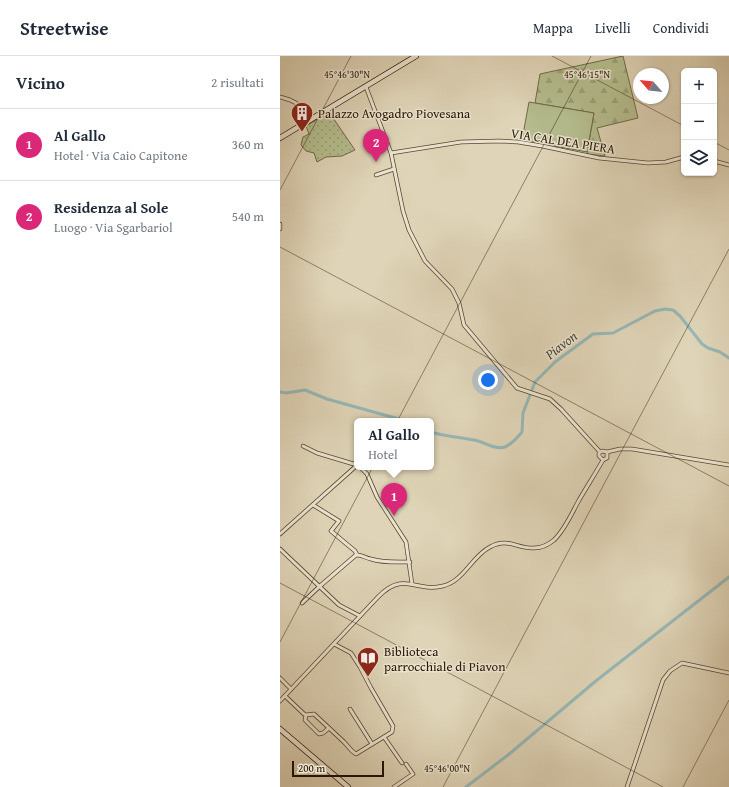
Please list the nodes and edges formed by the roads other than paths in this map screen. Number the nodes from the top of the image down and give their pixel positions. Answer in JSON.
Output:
{"nodes":[{"id":1,"x":416,"y":56,"type":"edge"},
{"id":2,"x":366,"y":87,"type":"junction"},
{"id":3,"x":280,"y":97,"type":"edge"},
{"id":4,"x":303,"y":124,"type":"junction"},
{"id":5,"x":280,"y":138,"type":"edge"},
{"id":6,"x":391,"y":153,"type":"junction"},
{"id":7,"x":681,"y":159,"type":"edge"},
{"id":8,"x":717,"y":162,"type":"edge"},
{"id":9,"x":729,"y":165,"type":"edge"},
{"id":10,"x":394,"y":170,"type":"junction"},
{"id":11,"x":376,"y":175,"type":"dead end"},
{"id":12,"x":280,"y":224,"type":"edge"},
{"id":13,"x":280,"y":229,"type":"edge"},
{"id":14,"x":303,"y":446,"type":"dead end"},
{"id":15,"x":600,"y":452,"type":"junction"},
{"id":16,"x":607,"y":452,"type":"junction"},
{"id":17,"x":602,"y":460,"type":"junction"},
{"id":18,"x":354,"y":465,"type":"edge"},
{"id":19,"x":729,"y":465,"type":"edge"},
{"id":20,"x":354,"y":468,"type":"edge"},
{"id":21,"x":363,"y":470,"type":"edge"},
{"id":22,"x":313,"y":505,"type":"junction"},
{"id":23,"x":280,"y":534,"type":"edge"},
{"id":24,"x":280,"y":549,"type":"edge"},
{"id":25,"x":357,"y":555,"type":"junction"},
{"id":26,"x":410,"y":562,"type":"junction"},
{"id":27,"x":412,"y":584,"type":"junction"},
{"id":28,"x":320,"y":586,"type":"junction"},
{"id":29,"x":302,"y":603,"type":"dead end"},
{"id":30,"x":360,"y":616,"type":"junction"},
{"id":31,"x":334,"y":644,"type":"junction"},
{"id":32,"x":729,"y":673,"type":"edge"},
{"id":33,"x":280,"y":678,"type":"edge"},
{"id":34,"x":291,"y":689,"type":"junction"},
{"id":35,"x":285,"y":696,"type":"junction"},
{"id":36,"x":280,"y":701,"type":"edge"},
{"id":37,"x":350,"y":709,"type":"dead end"},
{"id":38,"x":306,"y":715,"type":"junction"},
{"id":39,"x":329,"y":728,"type":"junction"},
{"id":40,"x":280,"y":730,"type":"edge"},
{"id":41,"x":384,"y":737,"type":"junction"},
{"id":42,"x":372,"y":744,"type":"junction"},
{"id":43,"x":349,"y":787,"type":"edge"},
{"id":44,"x":394,"y":787,"type":"edge"},
{"id":45,"x":627,"y":787,"type":"edge"}],
"edges":[{"from":1,"to":2,"type":"street"},
{"from":2,"to":4,"type":"street"},
{"from":2,"to":6,"type":"street"},
{"from":3,"to":4,"type":"street"},
{"from":4,"to":5,"type":"street"},
{"from":6,"to":7,"type":"street","name":"VIA CAL DEA PIERA"},
{"from":6,"to":10,"type":"street"},
{"from":8,"to":9,"type":"street"},
{"from":10,"to":11,"type":"street"},
{"from":10,"to":15,"type":"street"},
{"from":12,"to":13,"type":"street"},
{"from":14,"to":18,"type":"street"},
{"from":15,"to":16,"type":"street"},
{"from":15,"to":17,"type":"street"},
{"from":16,"to":17,"type":"street"},
{"from":16,"to":19,"type":"street"},
{"from":17,"to":27,"type":"street"},
{"from":20,"to":22,"type":"street"},
{"from":21,"to":26,"type":"street"},
{"from":22,"to":23,"type":"street"},
{"from":22,"to":25,"type":"street"},
{"from":24,"to":28,"type":"street"},
{"from":25,"to":26,"type":"street"},
{"from":25,"to":28,"type":"street"},
{"from":26,"to":27,"type":"street"},
{"from":27,"to":30,"type":"street"},
{"from":28,"to":29,"type":"street"},
{"from":28,"to":30,"type":"street"},
{"from":30,"to":31,"type":"street"},
{"from":31,"to":34,"type":"street"},
{"from":31,"to":41,"type":"street"},
{"from":32,"to":45,"type":"street"},
{"from":33,"to":34,"type":"street"},
{"from":34,"to":35,"type":"street"},
{"from":35,"to":36,"type":"street"},
{"from":35,"to":38,"type":"street"},
{"from":37,"to":42,"type":"street"},
{"from":38,"to":39,"type":"street"},
{"from":38,"to":39,"type":"street"},
{"from":39,"to":42,"type":"street"},
{"from":40,"to":43,"type":"street"},
{"from":41,"to":42,"type":"street"},
{"from":41,"to":44,"type":"street"}]}
